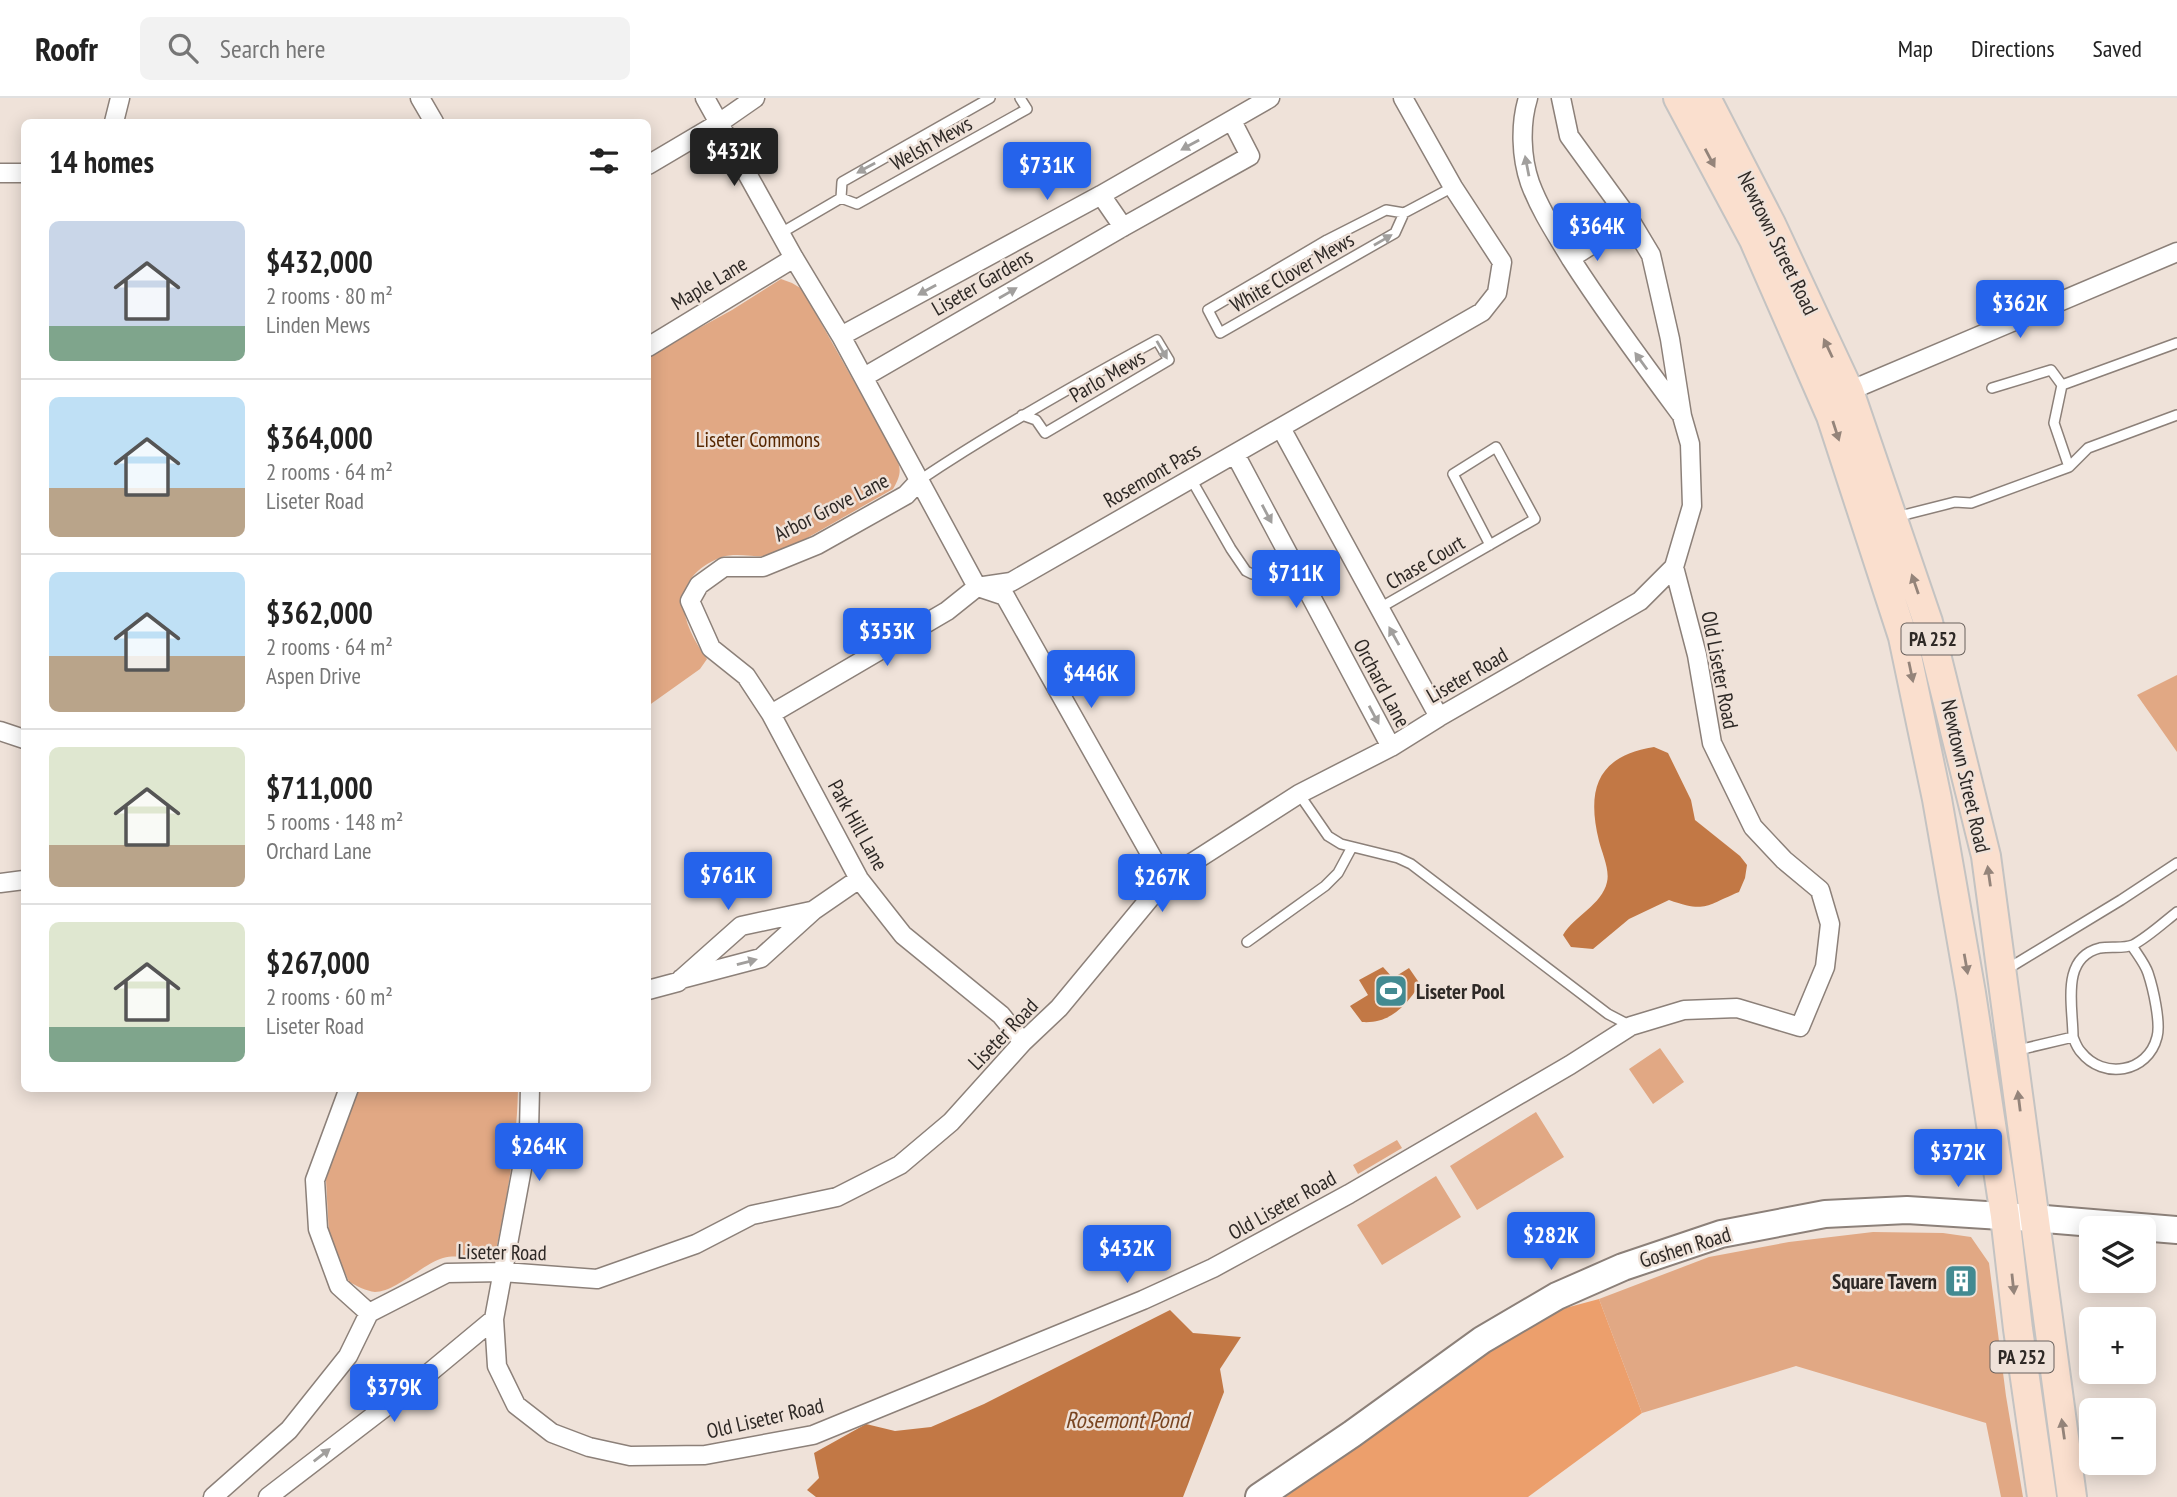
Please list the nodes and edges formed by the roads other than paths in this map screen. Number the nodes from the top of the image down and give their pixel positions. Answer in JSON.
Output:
{"nodes":[{"id":1,"x":120,"y":98,"type":"edge"},
{"id":2,"x":420,"y":98,"type":"edge"},
{"id":3,"x":705,"y":98,"type":"edge"},
{"id":4,"x":755,"y":98,"type":"edge"},
{"id":5,"x":990,"y":98,"type":"edge"},
{"id":6,"x":1020,"y":98,"type":"edge"},
{"id":7,"x":1270,"y":98,"type":"edge"},
{"id":8,"x":1403,"y":98,"type":"edge"},
{"id":9,"x":1528,"y":98,"type":"edge"},
{"id":10,"x":1561,"y":98,"type":"edge"},
{"id":11,"x":1678,"y":98,"type":"edge"},
{"id":12,"x":1706,"y":98,"type":"edge"},
{"id":13,"x":115,"y":119,"type":"edge"},
{"id":14,"x":432,"y":119,"type":"edge"},
{"id":15,"x":1232,"y":121,"type":"junction"},
{"id":16,"x":719,"y":123,"type":"junction"},
{"id":17,"x":651,"y":163,"type":"edge"},
{"id":18,"x":0,"y":173,"type":"edge"},
{"id":19,"x":21,"y":173,"type":"edge"},
{"id":20,"x":1453,"y":187,"type":"junction"},
{"id":21,"x":1101,"y":195,"type":"junction"},
{"id":22,"x":841,"y":198,"type":"junction"},
{"id":23,"x":1404,"y":213,"type":"junction"},
{"id":24,"x":1630,"y":220,"type":"junction"},
{"id":25,"x":1123,"y":227,"type":"junction"},
{"id":26,"x":781,"y":233,"type":"junction"},
{"id":27,"x":2177,"y":252,"type":"edge"},
{"id":28,"x":794,"y":258,"type":"junction"},
{"id":29,"x":1571,"y":258,"type":"junction"},
{"id":30,"x":841,"y":336,"type":"junction"},
{"id":31,"x":2177,"y":343,"type":"edge"},
{"id":32,"x":651,"y":345,"type":"edge"},
{"id":33,"x":864,"y":377,"type":"junction"},
{"id":34,"x":2063,"y":386,"type":"junction"},
{"id":35,"x":1992,"y":388,"type":"dead end"},
{"id":36,"x":1849,"y":391,"type":"junction"},
{"id":37,"x":1022,"y":415,"type":"junction"},
{"id":38,"x":2177,"y":415,"type":"edge"},
{"id":39,"x":1682,"y":416,"type":"junction"},
{"id":40,"x":1281,"y":428,"type":"junction"},
{"id":41,"x":1235,"y":454,"type":"junction"},
{"id":42,"x":2069,"y":467,"type":"junction"},
{"id":43,"x":1191,"y":479,"type":"junction"},
{"id":44,"x":920,"y":480,"type":"junction"},
{"id":45,"x":1892,"y":518,"type":"junction"},
{"id":46,"x":1490,"y":545,"type":"junction"},
{"id":47,"x":1290,"y":558,"type":"junction"},
{"id":48,"x":1674,"y":567,"type":"junction"},
{"id":49,"x":977,"y":587,"type":"junction"},
{"id":50,"x":690,"y":601,"type":"joint"},
{"id":51,"x":1378,"y":609,"type":"junction"},
{"id":52,"x":771,"y":714,"type":"junction"},
{"id":53,"x":1439,"y":717,"type":"junction"},
{"id":54,"x":0,"y":732,"type":"edge"},
{"id":55,"x":21,"y":738,"type":"edge"},
{"id":56,"x":1391,"y":747,"type":"junction"},
{"id":57,"x":1968,"y":779,"type":"junction"},
{"id":58,"x":1936,"y":791,"type":"junction"},
{"id":59,"x":1299,"y":794,"type":"junction"},
{"id":60,"x":1352,"y":847,"type":"junction"},
{"id":61,"x":2177,"y":863,"type":"edge"},
{"id":62,"x":859,"y":879,"type":"junction"},
{"id":63,"x":21,"y":880,"type":"edge"},
{"id":64,"x":1165,"y":880,"type":"junction"},
{"id":65,"x":0,"y":883,"type":"edge"},
{"id":66,"x":814,"y":911,"type":"junction"},
{"id":67,"x":2177,"y":912,"type":"edge"},
{"id":68,"x":1247,"y":942,"type":"dead end"},
{"id":69,"x":2132,"y":946,"type":"junction"},
{"id":70,"x":2003,"y":972,"type":"junction"},
{"id":71,"x":679,"y":981,"type":"junction"},
{"id":72,"x":651,"y":989,"type":"edge"},
{"id":73,"x":1632,"y":1026,"type":"junction"},
{"id":74,"x":2073,"y":1037,"type":"junction"},
{"id":75,"x":1023,"y":1042,"type":"junction"},
{"id":76,"x":2013,"y":1051,"type":"junction"},
{"id":77,"x":348,"y":1092,"type":"edge"},
{"id":78,"x":530,"y":1092,"type":"edge"},
{"id":79,"x":2005,"y":1216,"type":"junction"},
{"id":80,"x":2034,"y":1217,"type":"junction"},
{"id":81,"x":2177,"y":1230,"type":"edge"},
{"id":82,"x":503,"y":1272,"type":"junction"},
{"id":83,"x":369,"y":1313,"type":"junction"},
{"id":84,"x":494,"y":1319,"type":"junction"},
{"id":85,"x":213,"y":1497,"type":"edge"},
{"id":86,"x":268,"y":1497,"type":"edge"},
{"id":87,"x":1259,"y":1497,"type":"edge"},
{"id":88,"x":2042,"y":1497,"type":"edge"},
{"id":89,"x":2072,"y":1497,"type":"edge"}],
"edges":[{"from":1,"to":13,"type":"street"},
{"from":2,"to":14,"type":"street"},
{"from":3,"to":16,"type":"street"},
{"from":4,"to":16,"type":"street"},
{"from":5,"to":22,"type":"lane","name":"Welsh Mews","one_way":true},
{"from":6,"to":22,"type":"lane","name":"Welsh Mews"},
{"from":7,"to":15,"type":"street","name":"Liseter Gardens"},
{"from":8,"to":20,"type":"street","name":"Rosemont Pass"},
{"from":29,"to":9,"type":"street","name":"Liseter Road","one_way":true},
{"from":10,"to":24,"type":"street","name":"Liseter Road"},
{"from":11,"to":58,"type":"main road","name":"Newtown Street Road","number":"PA 252","one_way":true},
{"from":36,"to":12,"type":"main road","name":"Newtown Street Road","number":"PA 252","one_way":true},
{"from":15,"to":21,"type":"street","name":"Liseter Gardens","one_way":true},
{"from":15,"to":25,"type":"street","name":"Liseter Gardens"},
{"from":16,"to":17,"type":"street"},
{"from":16,"to":26,"type":"street"},
{"from":18,"to":19,"type":"street"},
{"from":20,"to":23,"type":"lane","name":"White Clover Mews"},
{"from":20,"to":40,"type":"street","name":"Rosemont Pass"},
{"from":21,"to":25,"type":"street"},
{"from":21,"to":30,"type":"street","name":"Liseter Gardens","one_way":true},
{"from":22,"to":26,"type":"lane","name":"Welsh Mews"},
{"from":23,"to":23,"type":"lane","name":"White Clover Mews","one_way":true},
{"from":24,"to":29,"type":"street"},
{"from":24,"to":39,"type":"street","name":"Liseter Road"},
{"from":33,"to":25,"type":"street","name":"Liseter Gardens","one_way":true},
{"from":26,"to":28,"type":"street"},
{"from":27,"to":36,"type":"street"},
{"from":28,"to":30,"type":"street"},
{"from":28,"to":32,"type":"street","name":"Maple Lane"},
{"from":39,"to":29,"type":"street","name":"Liseter Road","one_way":true},
{"from":30,"to":33,"type":"street"},
{"from":31,"to":34,"type":"lane"},
{"from":33,"to":44,"type":"street"},
{"from":34,"to":35,"type":"lane"},
{"from":34,"to":42,"type":"lane"},
{"from":36,"to":45,"type":"main road","name":"Newtown Street Road","number":"PA 252"},
{"from":37,"to":37,"type":"lane","name":"Parlo Mews","one_way":true},
{"from":37,"to":44,"type":"lane","name":"Parlo Mews"},
{"from":38,"to":42,"type":"lane"},
{"from":39,"to":48,"type":"street","name":"Liseter Road"},
{"from":40,"to":41,"type":"street","name":"Rosemont Pass"},
{"from":40,"to":51,"type":"street","name":"Orchard Lane"},
{"from":41,"to":43,"type":"street","name":"Rosemont Pass"},
{"from":41,"to":47,"type":"street","name":"Orchard Lane","one_way":true},
{"from":42,"to":45,"type":"lane"},
{"from":43,"to":47,"type":"lane"},
{"from":43,"to":49,"type":"street","name":"Rosemont Pass"},
{"from":44,"to":49,"type":"street"},
{"from":44,"to":50,"type":"street","name":"Arbor Grove Lane"},
{"from":57,"to":45,"type":"main road","name":"Newtown Street Road","number":"PA 252","one_way":true},
{"from":46,"to":46,"type":"lane","name":"Chase Court"},
{"from":46,"to":51,"type":"lane","name":"Chase Court"},
{"from":47,"to":56,"type":"street","name":"Orchard Lane","one_way":true},
{"from":48,"to":53,"type":"street","name":"Liseter Road"},
{"from":48,"to":73,"type":"street","name":"Old Liseter Road"},
{"from":49,"to":52,"type":"street"},
{"from":49,"to":64,"type":"street"},
{"from":50,"to":52,"type":"street","name":"Park Hill Lane"},
{"from":53,"to":51,"type":"street","name":"Orchard Lane","one_way":true},
{"from":52,"to":62,"type":"street","name":"Park Hill Lane"},
{"from":53,"to":56,"type":"street","name":"Liseter Road"},
{"from":54,"to":55,"type":"street"},
{"from":56,"to":59,"type":"street","name":"Liseter Road"},
{"from":57,"to":58,"type":"main road"},
{"from":70,"to":57,"type":"main road","name":"Newtown Street Road","number":"PA 252","one_way":true},
{"from":58,"to":79,"type":"main road","name":"Newtown Street Road","number":"PA 252","one_way":true},
{"from":59,"to":60,"type":"lane"},
{"from":59,"to":64,"type":"street","name":"Liseter Road"},
{"from":60,"to":68,"type":"lane"},
{"from":60,"to":73,"type":"lane"},
{"from":61,"to":70,"type":"lane"},
{"from":62,"to":66,"type":"street"},
{"from":62,"to":75,"type":"street","name":"Park Hill Lane"},
{"from":63,"to":65,"type":"street"},
{"from":64,"to":75,"type":"street","name":"Liseter Road"},
{"from":71,"to":66,"type":"street","one_way":true},
{"from":66,"to":71,"type":"street"},
{"from":67,"to":69,"type":"lane"},
{"from":69,"to":74,"type":"lane"},
{"from":69,"to":74,"type":"lane"},
{"from":70,"to":76,"type":"main road","name":"Newtown Street Road","number":"PA 252"},
{"from":71,"to":72,"type":"street"},
{"from":73,"to":84,"type":"street","name":"Old Liseter Road"},
{"from":74,"to":76,"type":"lane"},
{"from":75,"to":82,"type":"street","name":"Liseter Road"},
{"from":80,"to":76,"type":"main road","name":"Newtown Street Road","number":"PA 252","one_way":true},
{"from":77,"to":83,"type":"street"},
{"from":78,"to":82,"type":"street","name":"Old Liseter Road"},
{"from":79,"to":80,"type":"main road","name":"Goshen Road"},
{"from":79,"to":87,"type":"main road","name":"Goshen Road"},
{"from":79,"to":88,"type":"main road","name":"Newtown Street Road","number":"PA 252","one_way":true},
{"from":80,"to":81,"type":"main road","name":"Goshen Road"},
{"from":89,"to":80,"type":"main road","name":"Newtown Street Road","number":"PA 252","one_way":true},
{"from":82,"to":83,"type":"street","name":"Liseter Road"},
{"from":82,"to":84,"type":"street","name":"Old Liseter Road"},
{"from":83,"to":85,"type":"street"},
{"from":86,"to":84,"type":"street","one_way":true}]}
